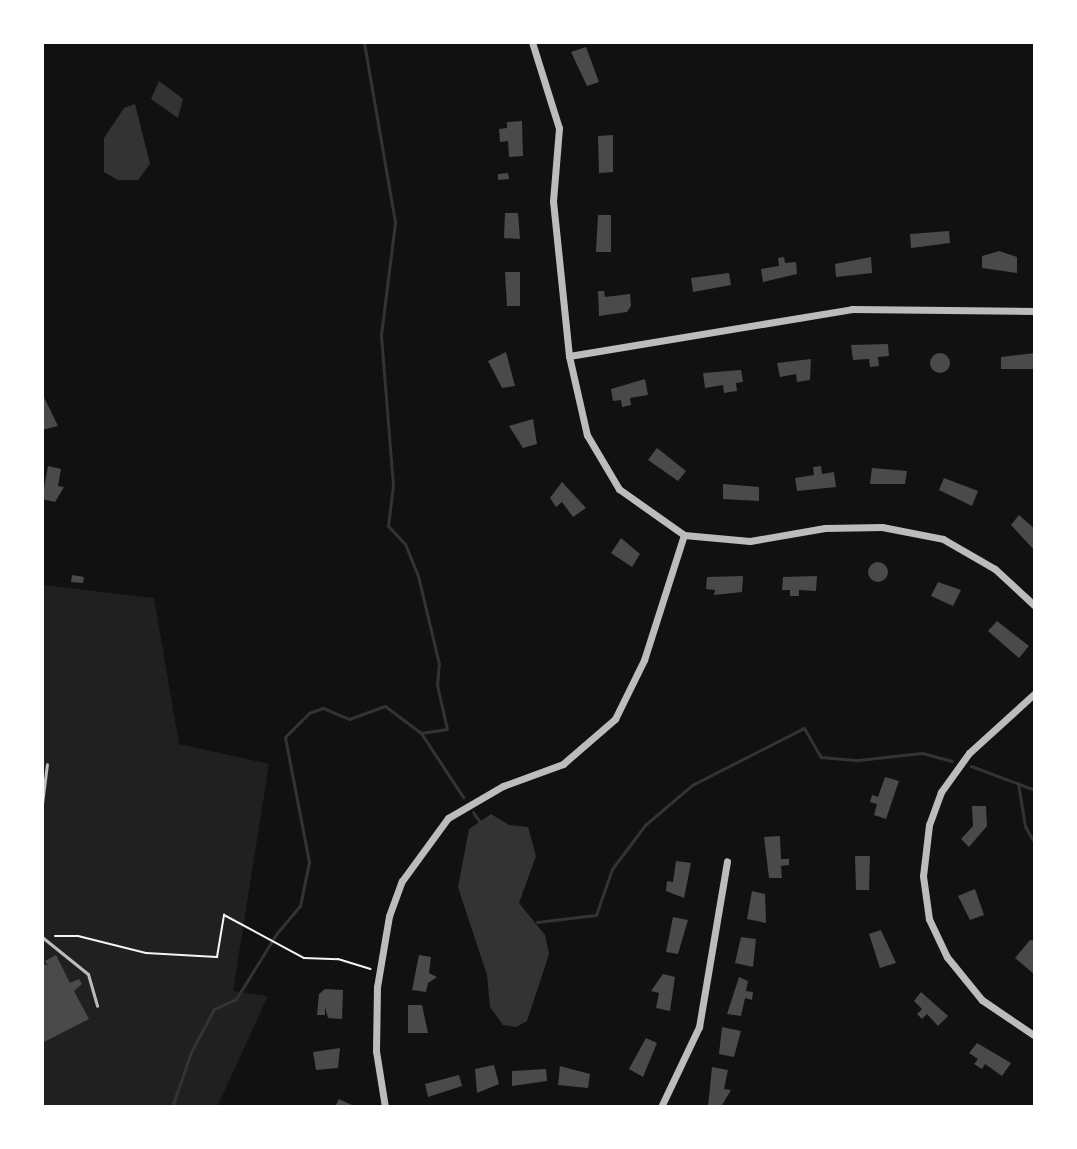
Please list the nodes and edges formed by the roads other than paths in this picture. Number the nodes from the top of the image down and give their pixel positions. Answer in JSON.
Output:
{"nodes":[{"id":1,"x":532,"y":42,"type":"edge"},
{"id":2,"x":1035,"y":311,"type":"edge"},
{"id":3,"x":569,"y":356,"type":"junction"},
{"id":4,"x":684,"y":535,"type":"junction"},
{"id":5,"x":1035,"y":606,"type":"edge"},
{"id":6,"x":1035,"y":693,"type":"edge"},
{"id":7,"x":47,"y":764,"type":"dead end"},
{"id":8,"x":42,"y":804,"type":"edge"},
{"id":9,"x":727,"y":861,"type":"dead end"},
{"id":10,"x":43,"y":938,"type":"edge"},
{"id":11,"x":97,"y":1006,"type":"dead end"},
{"id":12,"x":1035,"y":1036,"type":"edge"},
{"id":13,"x":385,"y":1107,"type":"edge"},
{"id":14,"x":661,"y":1107,"type":"edge"}],
"edges":[{"from":1,"to":3,"type":"street"},
{"from":2,"to":3,"type":"street"},
{"from":3,"to":4,"type":"street"},
{"from":4,"to":5,"type":"street"},
{"from":4,"to":13,"type":"street"},
{"from":6,"to":12,"type":"street"},
{"from":7,"to":8,"type":"lane"},
{"from":9,"to":14,"type":"street"},
{"from":10,"to":11,"type":"lane"}]}
